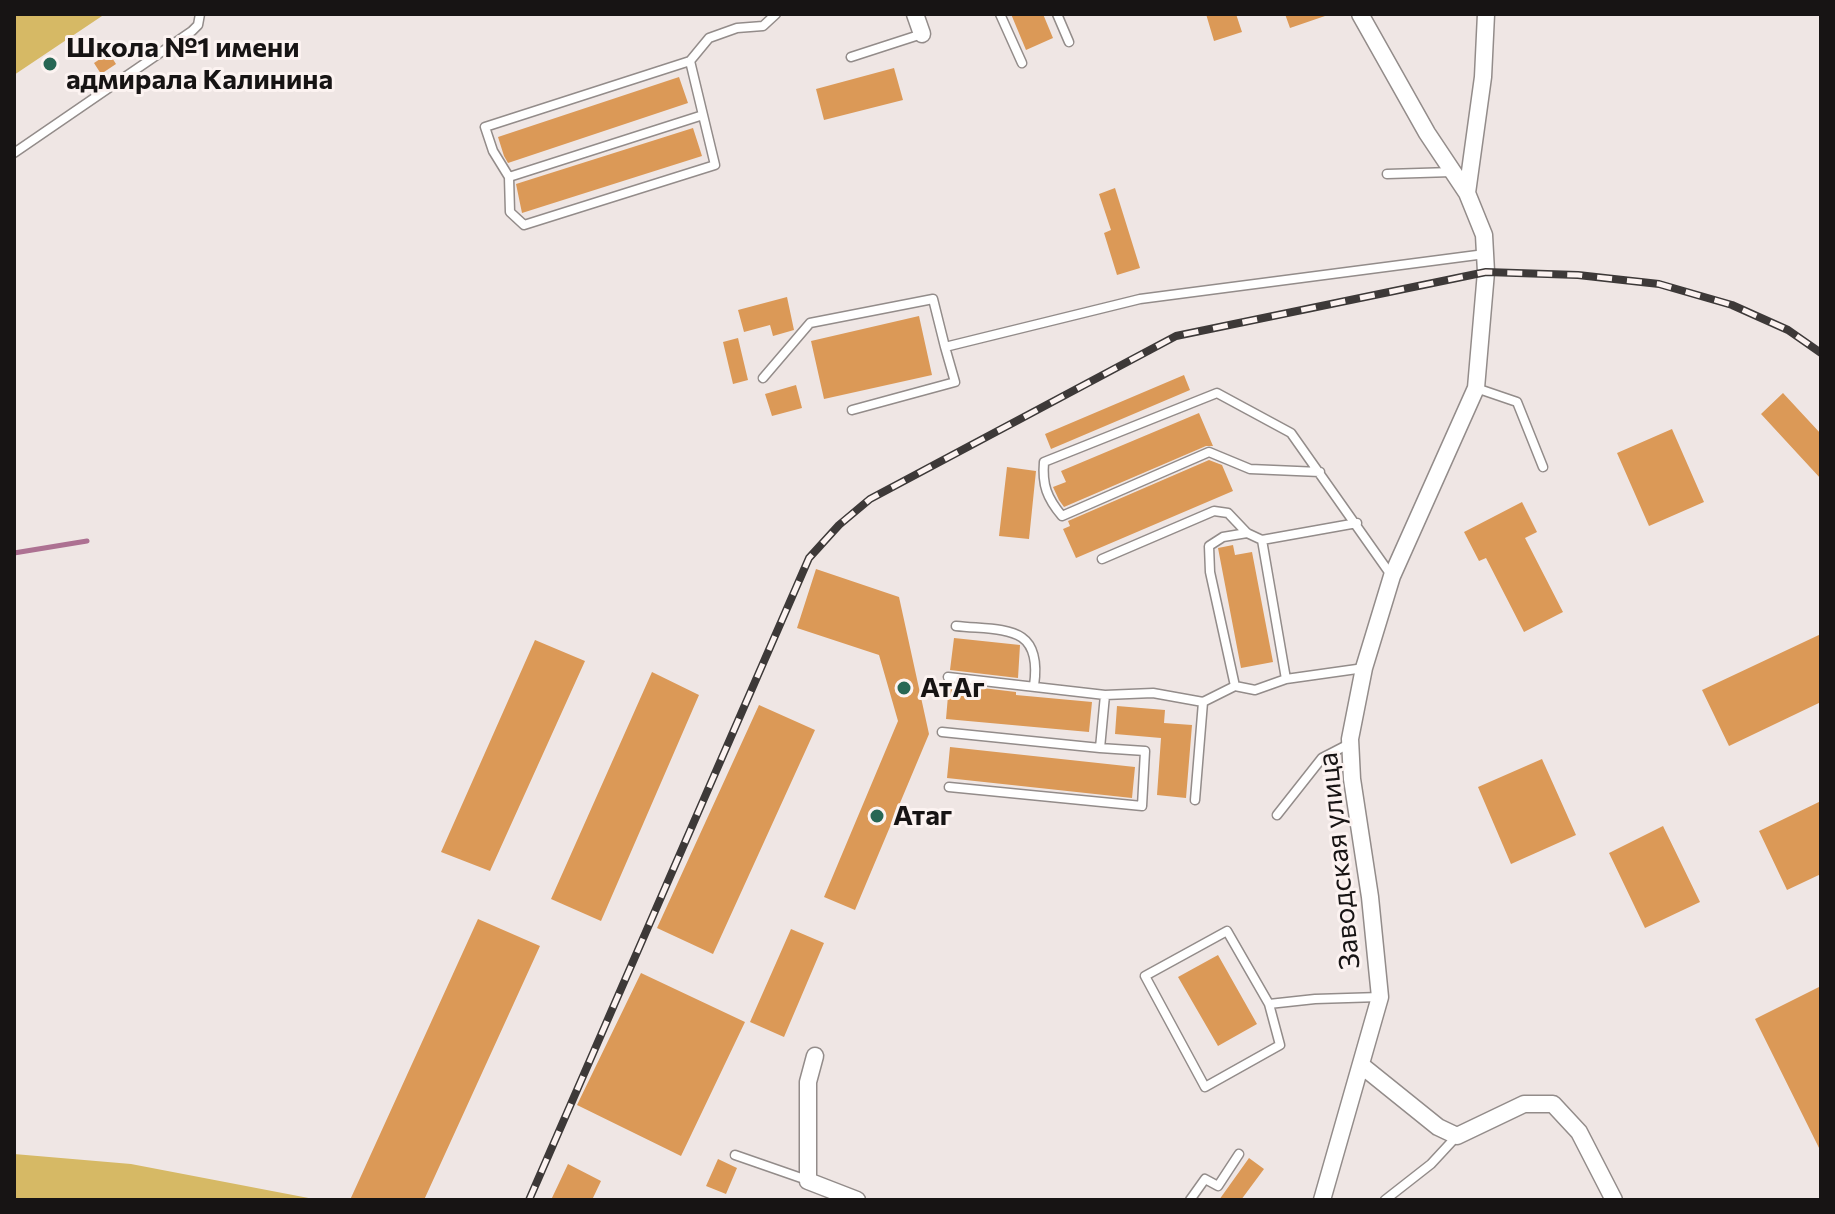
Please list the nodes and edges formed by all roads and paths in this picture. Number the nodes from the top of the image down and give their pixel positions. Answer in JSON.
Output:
{"nodes":[{"id":1,"x":200,"y":14,"type":"edge"},
{"id":2,"x":776,"y":14,"type":"edge"},
{"id":3,"x":915,"y":14,"type":"edge"},
{"id":4,"x":1000,"y":14,"type":"edge"},
{"id":5,"x":1057,"y":14,"type":"edge"},
{"id":6,"x":1360,"y":14,"type":"edge"},
{"id":7,"x":1486,"y":14,"type":"edge"},
{"id":8,"x":922,"y":34,"type":"joint"},
{"id":9,"x":1069,"y":42,"type":"dead end"},
{"id":10,"x":851,"y":57,"type":"dead end"},
{"id":11,"x":690,"y":61,"type":"junction"},
{"id":12,"x":1022,"y":63,"type":"dead end"},
{"id":13,"x":703,"y":115,"type":"junction"},
{"id":14,"x":14,"y":153,"type":"edge"},
{"id":15,"x":1453,"y":172,"type":"junction"},
{"id":16,"x":1387,"y":174,"type":"dead end"},
{"id":17,"x":509,"y":177,"type":"junction"},
{"id":18,"x":1467,"y":193,"type":"junction"},
{"id":19,"x":1485,"y":254,"type":"junction"},
{"id":20,"x":945,"y":347,"type":"junction"},
{"id":21,"x":763,"y":378,"type":"dead end"},
{"id":22,"x":1476,"y":388,"type":"junction"},
{"id":23,"x":852,"y":410,"type":"dead end"},
{"id":24,"x":1543,"y":467,"type":"dead end"},
{"id":25,"x":1320,"y":472,"type":"junction"},
{"id":26,"x":1357,"y":523,"type":"junction"},
{"id":27,"x":1247,"y":533,"type":"junction"},
{"id":28,"x":1262,"y":540,"type":"junction"},
{"id":29,"x":1102,"y":559,"type":"dead end"},
{"id":30,"x":1392,"y":576,"type":"junction"},
{"id":31,"x":956,"y":626,"type":"dead end"},
{"id":32,"x":1364,"y":668,"type":"junction"},
{"id":33,"x":948,"y":677,"type":"dead end"},
{"id":34,"x":1286,"y":679,"type":"junction"},
{"id":35,"x":1034,"y":686,"type":"junction"},
{"id":36,"x":1235,"y":686,"type":"junction"},
{"id":37,"x":1105,"y":695,"type":"junction"},
{"id":38,"x":1203,"y":702,"type":"junction"},
{"id":39,"x":942,"y":732,"type":"dead end"},
{"id":40,"x":1350,"y":744,"type":"junction"},
{"id":41,"x":1100,"y":748,"type":"junction"},
{"id":42,"x":949,"y":787,"type":"dead end"},
{"id":43,"x":1195,"y":800,"type":"dead end"},
{"id":44,"x":1277,"y":815,"type":"dead end"},
{"id":45,"x":1380,"y":997,"type":"junction"},
{"id":46,"x":1269,"y":1004,"type":"junction"},
{"id":47,"x":815,"y":1056,"type":"dead end"},
{"id":48,"x":1361,"y":1065,"type":"junction"},
{"id":49,"x":1457,"y":1136,"type":"junction"},
{"id":50,"x":1239,"y":1154,"type":"dead end"},
{"id":51,"x":735,"y":1155,"type":"dead end"},
{"id":52,"x":808,"y":1181,"type":"junction"},
{"id":53,"x":857,"y":1200,"type":"edge"},
{"id":54,"x":1190,"y":1200,"type":"edge"},
{"id":55,"x":1322,"y":1200,"type":"edge"},
{"id":56,"x":1385,"y":1200,"type":"edge"},
{"id":57,"x":1614,"y":1200,"type":"edge"}],
"edges":[{"from":1,"to":14,"type":"lane"},
{"from":2,"to":11,"type":"lane"},
{"from":3,"to":8,"type":"street"},
{"from":4,"to":12,"type":"lane"},
{"from":5,"to":9,"type":"lane"},
{"from":6,"to":15,"type":"street","name":"Заводская улица"},
{"from":7,"to":18,"type":"street"},
{"from":8,"to":10,"type":"lane"},
{"from":11,"to":13,"type":"lane"},
{"from":11,"to":17,"type":"lane"},
{"from":13,"to":17,"type":"lane"},
{"from":13,"to":17,"type":"lane"},
{"from":15,"to":16,"type":"lane"},
{"from":15,"to":18,"type":"street","name":"Заводская улица"},
{"from":18,"to":19,"type":"street","name":"Заводская улица"},
{"from":19,"to":20,"type":"lane"},
{"from":19,"to":22,"type":"street","name":"Заводская улица"},
{"from":20,"to":21,"type":"lane"},
{"from":20,"to":23,"type":"lane"},
{"from":22,"to":24,"type":"lane"},
{"from":22,"to":30,"type":"street","name":"Заводская улица"},
{"from":25,"to":25,"type":"lane"},
{"from":25,"to":26,"type":"lane"},
{"from":26,"to":28,"type":"lane"},
{"from":26,"to":30,"type":"lane"},
{"from":27,"to":28,"type":"lane"},
{"from":27,"to":29,"type":"lane"},
{"from":27,"to":36,"type":"lane"},
{"from":28,"to":34,"type":"lane"},
{"from":30,"to":32,"type":"street","name":"Заводская улица"},
{"from":31,"to":35,"type":"lane"},
{"from":32,"to":34,"type":"lane"},
{"from":32,"to":40,"type":"street","name":"Заводская улица"},
{"from":33,"to":35,"type":"lane"},
{"from":34,"to":36,"type":"lane"},
{"from":35,"to":37,"type":"lane"},
{"from":36,"to":38,"type":"lane"},
{"from":37,"to":38,"type":"lane"},
{"from":37,"to":41,"type":"lane"},
{"from":38,"to":43,"type":"lane"},
{"from":39,"to":41,"type":"lane"},
{"from":40,"to":44,"type":"lane"},
{"from":40,"to":45,"type":"street","name":"Заводская улица"},
{"from":41,"to":42,"type":"lane"},
{"from":45,"to":46,"type":"lane"},
{"from":45,"to":48,"type":"street","name":"Заводская улица"},
{"from":46,"to":46,"type":"lane"},
{"from":47,"to":52,"type":"street"},
{"from":48,"to":49,"type":"street"},
{"from":48,"to":55,"type":"street","name":"Заводская улица"},
{"from":49,"to":56,"type":"lane"},
{"from":49,"to":57,"type":"street"},
{"from":50,"to":54,"type":"lane"},
{"from":51,"to":52,"type":"lane"},
{"from":52,"to":53,"type":"street"}]}
